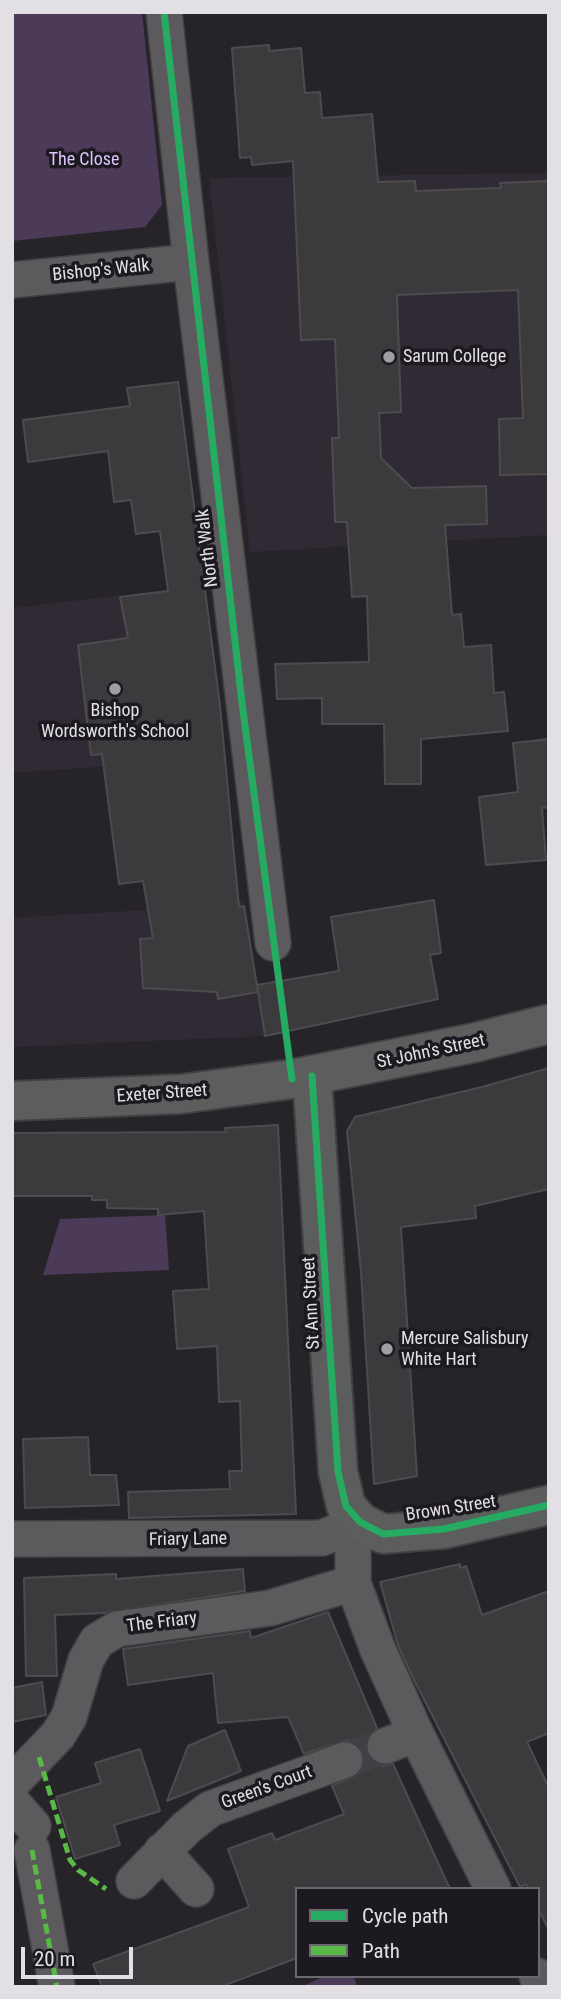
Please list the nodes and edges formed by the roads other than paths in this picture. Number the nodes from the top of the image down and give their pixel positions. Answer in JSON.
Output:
{"nodes":[{"id":1,"x":164,"y":12,"type":"edge"},
{"id":2,"x":191,"y":262,"type":"junction"},
{"id":3,"x":12,"y":280,"type":"edge"},
{"id":4,"x":273,"y":943,"type":"dead end"},
{"id":5,"x":549,"y":1024,"type":"edge"},
{"id":6,"x":312,"y":1076,"type":"junction"},
{"id":7,"x":12,"y":1101,"type":"edge"},
{"id":8,"x":549,"y":1505,"type":"edge"},
{"id":9,"x":360,"y":1522,"type":"junction"},
{"id":10,"x":12,"y":1539,"type":"edge"},
{"id":11,"x":353,"y":1583,"type":"junction"},
{"id":12,"x":345,"y":1760,"type":"tunnel mouth"},
{"id":13,"x":12,"y":1783,"type":"edge"},
{"id":14,"x":26,"y":1826,"type":"edge"},
{"id":15,"x":162,"y":1852,"type":"junction"},
{"id":16,"x":134,"y":1881,"type":"dead end"},
{"id":17,"x":492,"y":1887,"type":"edge"},
{"id":18,"x":196,"y":1889,"type":"dead end"},
{"id":19,"x":57,"y":1987,"type":"edge"}],
"edges":[{"from":1,"to":2,"type":"street","name":"North Walk"},
{"from":2,"to":3,"type":"street","name":"Bishop's Walk"},
{"from":2,"to":4,"type":"street","name":"North Walk"},
{"from":5,"to":6,"type":"street","name":"St John's Street"},
{"from":6,"to":7,"type":"street","name":"Exeter Street"},
{"from":6,"to":9,"type":"street","name":"St Ann Street"},
{"from":8,"to":9,"type":"street","name":"Brown Street"},
{"from":9,"to":10,"type":"street","name":"Friary Lane"},
{"from":9,"to":11,"type":"street"},
{"from":11,"to":13,"type":"street","name":"The Friary"},
{"from":11,"to":17,"type":"street"},
{"from":12,"to":15,"type":"street","name":"Green's Court"},
{"from":14,"to":19,"type":"street"},
{"from":15,"to":16,"type":"street","name":"Green's Court"},
{"from":15,"to":18,"type":"street"}]}
